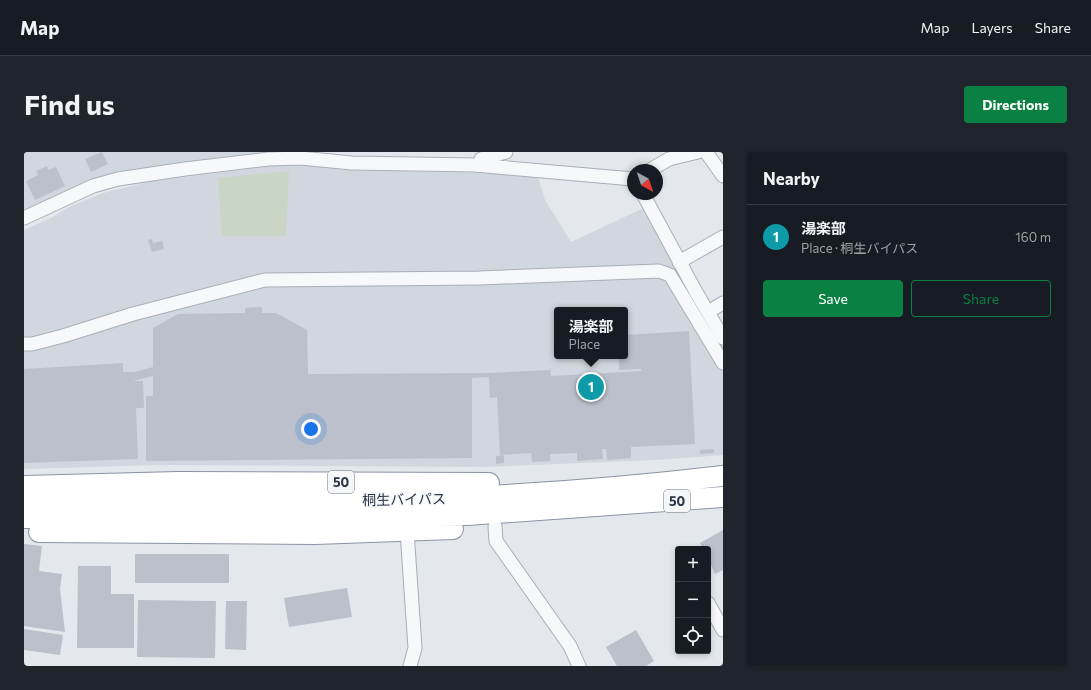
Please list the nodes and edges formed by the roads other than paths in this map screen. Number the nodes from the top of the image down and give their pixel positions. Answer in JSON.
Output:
{"nodes":[{"id":1,"x":506,"y":152,"type":"edge"},
{"id":2,"x":698,"y":152,"type":"edge"},
{"id":3,"x":481,"y":159,"type":"edge"},
{"id":4,"x":660,"y":164,"type":"edge"},
{"id":5,"x":723,"y":176,"type":"edge"},
{"id":6,"x":627,"y":178,"type":"edge"},
{"id":7,"x":646,"y":200,"type":"edge"},
{"id":8,"x":24,"y":218,"type":"edge"},
{"id":9,"x":723,"y":237,"type":"edge"},
{"id":10,"x":679,"y":262,"type":"junction"},
{"id":11,"x":723,"y":303,"type":"edge"},
{"id":12,"x":708,"y":312,"type":"junction"},
{"id":13,"x":723,"y":338,"type":"edge"},
{"id":14,"x":24,"y":344,"type":"edge"},
{"id":15,"x":723,"y":363,"type":"edge"},
{"id":16,"x":723,"y":476,"type":"edge"},
{"id":17,"x":723,"y":497,"type":"edge"},
{"id":18,"x":631,"y":504,"type":"junction"},
{"id":19,"x":28,"y":509,"type":"edge"},
{"id":20,"x":495,"y":526,"type":"junction"},
{"id":21,"x":406,"y":530,"type":"junction"},
{"id":22,"x":711,"y":608,"type":"edge"},
{"id":23,"x":723,"y":630,"type":"edge"},
{"id":24,"x":410,"y":666,"type":"edge"},
{"id":25,"x":580,"y":666,"type":"edge"}],
"edges":[{"from":1,"to":3,"type":"street"},
{"from":2,"to":4,"type":"street"},
{"from":2,"to":5,"type":"street"},
{"from":3,"to":6,"type":"street"},
{"from":3,"to":8,"type":"street"},
{"from":7,"to":10,"type":"street"},
{"from":9,"to":10,"type":"street"},
{"from":10,"to":12,"type":"street"},
{"from":11,"to":12,"type":"street"},
{"from":12,"to":13,"type":"street"},
{"from":14,"to":15,"type":"street"},
{"from":16,"to":19,"type":"highway","name":"桐生バイパス","number":"50"},
{"from":17,"to":18,"type":"highway","name":"桐生バイパス","number":"50"},
{"from":18,"to":19,"type":"highway","name":"桐生バイパス","number":"50"},
{"from":18,"to":20,"type":"highway","number":"50"},
{"from":19,"to":21,"type":"highway","number":"50"},
{"from":20,"to":21,"type":"highway","number":"50"},
{"from":20,"to":25,"type":"street"},
{"from":21,"to":24,"type":"street"},
{"from":22,"to":23,"type":"street"}]}
